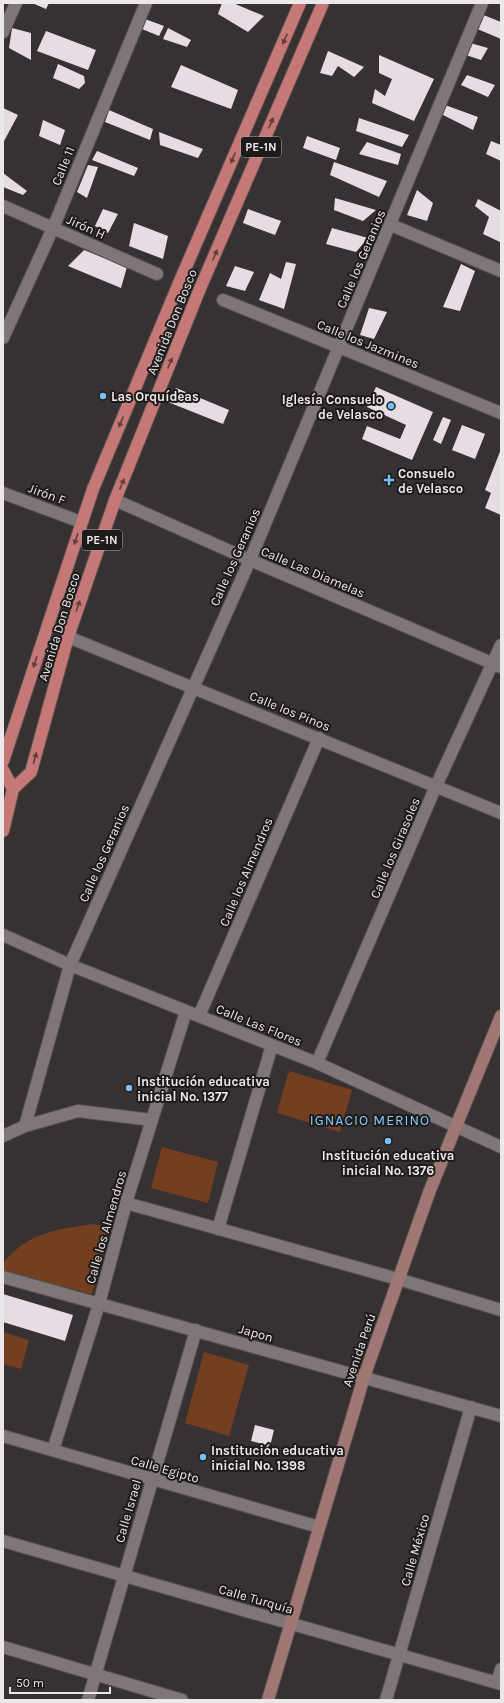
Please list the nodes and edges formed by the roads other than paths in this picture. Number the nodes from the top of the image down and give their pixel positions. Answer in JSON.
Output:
{"nodes":[{"id":1,"x":16,"y":3,"type":"edge"},
{"id":2,"x":146,"y":3,"type":"edge"},
{"id":3,"x":300,"y":3,"type":"edge"},
{"id":4,"x":323,"y":3,"type":"edge"},
{"id":5,"x":482,"y":3,"type":"edge"},
{"id":6,"x":3,"y":32,"type":"edge"},
{"id":7,"x":3,"y":206,"type":"edge"},
{"id":8,"x":390,"y":225,"type":"junction"},
{"id":9,"x":53,"y":228,"type":"junction"},
{"id":10,"x":501,"y":272,"type":"edge"},
{"id":11,"x":157,"y":274,"type":"dead end"},
{"id":12,"x":179,"y":283,"type":"junction"},
{"id":13,"x":199,"y":291,"type":"junction"},
{"id":14,"x":224,"y":300,"type":"dead end"},
{"id":15,"x":3,"y":338,"type":"edge"},
{"id":16,"x":339,"y":348,"type":"junction"},
{"id":17,"x":501,"y":414,"type":"edge"},
{"id":18,"x":3,"y":493,"type":"edge"},
{"id":19,"x":115,"y":500,"type":"junction"},
{"id":20,"x":81,"y":522,"type":"junction"},
{"id":21,"x":250,"y":560,"type":"junction"},
{"id":22,"x":68,"y":637,"type":"junction"},
{"id":23,"x":501,"y":645,"type":"edge"},
{"id":24,"x":497,"y":665,"type":"edge"},
{"id":25,"x":193,"y":687,"type":"junction"},
{"id":26,"x":318,"y":738,"type":"junction"},
{"id":27,"x":3,"y":761,"type":"edge"},
{"id":28,"x":3,"y":770,"type":"edge"},
{"id":29,"x":8,"y":786,"type":"edge"},
{"id":30,"x":436,"y":786,"type":"junction"},
{"id":31,"x":501,"y":813,"type":"edge"},
{"id":32,"x":3,"y":831,"type":"edge"},
{"id":33,"x":3,"y":935,"type":"edge"},
{"id":34,"x":70,"y":965,"type":"junction"},
{"id":35,"x":186,"y":1011,"type":"junction"},
{"id":36,"x":199,"y":1016,"type":"junction"},
{"id":37,"x":501,"y":1016,"type":"edge"},
{"id":38,"x":272,"y":1046,"type":"junction"},
{"id":39,"x":317,"y":1063,"type":"junction"},
{"id":40,"x":152,"y":1120,"type":"junction"},
{"id":41,"x":25,"y":1126,"type":"junction"},
{"id":42,"x":456,"y":1127,"type":"junction"},
{"id":43,"x":3,"y":1136,"type":"edge"},
{"id":44,"x":501,"y":1147,"type":"edge"},
{"id":45,"x":126,"y":1204,"type":"junction"},
{"id":46,"x":218,"y":1229,"type":"junction"},
{"id":47,"x":3,"y":1277,"type":"edge"},
{"id":48,"x":398,"y":1279,"type":"junction"},
{"id":49,"x":99,"y":1304,"type":"junction"},
{"id":50,"x":501,"y":1310,"type":"edge"},
{"id":51,"x":196,"y":1330,"type":"junction"},
{"id":52,"x":364,"y":1377,"type":"junction"},
{"id":53,"x":471,"y":1407,"type":"junction"},
{"id":54,"x":501,"y":1416,"type":"edge"},
{"id":55,"x":3,"y":1436,"type":"edge"},
{"id":56,"x":53,"y":1450,"type":"junction"},
{"id":57,"x":152,"y":1480,"type":"junction"},
{"id":58,"x":319,"y":1527,"type":"junction"},
{"id":59,"x":3,"y":1541,"type":"edge"},
{"id":60,"x":124,"y":1576,"type":"junction"},
{"id":61,"x":290,"y":1623,"type":"junction"},
{"id":62,"x":3,"y":1647,"type":"edge"},
{"id":63,"x":400,"y":1654,"type":"junction"},
{"id":64,"x":501,"y":1669,"type":"edge"},
{"id":65,"x":95,"y":1675,"type":"junction"},
{"id":66,"x":499,"y":1683,"type":"edge"},
{"id":67,"x":88,"y":1700,"type":"edge"},
{"id":68,"x":182,"y":1700,"type":"edge"},
{"id":69,"x":268,"y":1700,"type":"edge"},
{"id":70,"x":386,"y":1700,"type":"edge"}],
"edges":[{"from":1,"to":6,"type":"street"},
{"from":2,"to":9,"type":"street","name":"Calle 11"},
{"from":3,"to":12,"type":"main road","name":"Avenida Don Bosco","number":"PE-1N","one_way":true},
{"from":13,"to":4,"type":"main road","name":"Avenida Don Bosco","number":"PE-1N","one_way":true},
{"from":5,"to":8,"type":"street","name":"Calle los Geranios"},
{"from":7,"to":9,"type":"street","name":"Jirón H"},
{"from":8,"to":10,"type":"street"},
{"from":8,"to":16,"type":"street","name":"Calle los Geranios"},
{"from":9,"to":11,"type":"street","name":"Jirón H"},
{"from":9,"to":15,"type":"street","name":"Calle 11"},
{"from":12,"to":13,"type":"main road"},
{"from":12,"to":20,"type":"main road","name":"Avenida Don Bosco","number":"PE-1N","one_way":true},
{"from":19,"to":13,"type":"main road","name":"Avenida Don Bosco","number":"PE-1N","one_way":true},
{"from":14,"to":16,"type":"street","name":"Calle los Jazmines"},
{"from":16,"to":17,"type":"street","name":"Calle los Jazmines"},
{"from":16,"to":21,"type":"street","name":"Calle los Geranios"},
{"from":18,"to":20,"type":"street","name":"Jirón F"},
{"from":19,"to":21,"type":"street","name":"Calle Las Diamelas"},
{"from":22,"to":19,"type":"main road","name":"Avenida Don Bosco","number":"PE-1N","one_way":true},
{"from":20,"to":27,"type":"main road","name":"Avenida Don Bosco","number":"PE-1N","one_way":true},
{"from":21,"to":24,"type":"street","name":"Calle Las Diamelas"},
{"from":21,"to":25,"type":"street","name":"Calle los Geranios"},
{"from":22,"to":25,"type":"street","name":"Calle los Pinos"},
{"from":29,"to":22,"type":"main road","name":"Avenida Don Bosco","number":"PE-1N","one_way":true},
{"from":23,"to":24,"type":"street","name":"Calle los Girasoles"},
{"from":24,"to":30,"type":"street","name":"Calle los Girasoles"},
{"from":25,"to":26,"type":"street","name":"Calle los Pinos"},
{"from":25,"to":34,"type":"street","name":"Calle los Geranios"},
{"from":26,"to":30,"type":"street","name":"Calle los Pinos"},
{"from":26,"to":36,"type":"street","name":"Calle los Almendros"},
{"from":28,"to":29,"type":"main road"},
{"from":29,"to":32,"type":"main road"},
{"from":30,"to":31,"type":"street","name":"Calle los Pinos"},
{"from":30,"to":39,"type":"street","name":"Calle los Girasoles"},
{"from":33,"to":34,"type":"street","name":"Calle Las Flores"},
{"from":34,"to":35,"type":"street","name":"Calle Las Flores"},
{"from":34,"to":41,"type":"street","name":"Calle los Geranios"},
{"from":35,"to":36,"type":"street","name":"Calle Las Flores"},
{"from":35,"to":40,"type":"street","name":"Calle los Almendros"},
{"from":36,"to":38,"type":"street","name":"Calle Las Flores"},
{"from":37,"to":42,"type":"street","name":"Avenida Perú"},
{"from":38,"to":39,"type":"street","name":"Calle Las Flores"},
{"from":38,"to":46,"type":"street"},
{"from":39,"to":42,"type":"street","name":"Calle Las Flores"},
{"from":40,"to":41,"type":"street"},
{"from":40,"to":45,"type":"street","name":"Calle los Almendros"},
{"from":41,"to":43,"type":"street"},
{"from":42,"to":44,"type":"street","name":"Calle Las Flores"},
{"from":42,"to":48,"type":"street","name":"Avenida Perú"},
{"from":45,"to":46,"type":"street"},
{"from":45,"to":49,"type":"street","name":"Calle los Almendros"},
{"from":46,"to":48,"type":"street"},
{"from":47,"to":49,"type":"street","name":"Japon"},
{"from":48,"to":50,"type":"street"},
{"from":48,"to":52,"type":"street","name":"Avenida Perú"},
{"from":49,"to":51,"type":"street","name":"Japon"},
{"from":49,"to":56,"type":"street","name":"Calle los Almendros"},
{"from":51,"to":52,"type":"street","name":"Japon"},
{"from":51,"to":57,"type":"street","name":"Calle Israel"},
{"from":52,"to":53,"type":"street","name":"Japon"},
{"from":52,"to":58,"type":"street","name":"Avenida Perú"},
{"from":53,"to":54,"type":"street","name":"Japon"},
{"from":53,"to":63,"type":"street","name":"Calle México"},
{"from":55,"to":56,"type":"street","name":"Calle Egipto"},
{"from":56,"to":57,"type":"street","name":"Calle Egipto"},
{"from":57,"to":58,"type":"street","name":"Calle Egipto"},
{"from":57,"to":60,"type":"street","name":"Calle Israel"},
{"from":58,"to":61,"type":"street","name":"Avenida Perú"},
{"from":59,"to":60,"type":"street","name":"Calle Turquía"},
{"from":60,"to":61,"type":"street","name":"Calle Turquía"},
{"from":60,"to":65,"type":"street","name":"Calle Israel"},
{"from":61,"to":63,"type":"street","name":"Calle Turquía"},
{"from":61,"to":69,"type":"street","name":"Avenida Perú"},
{"from":62,"to":65,"type":"street"},
{"from":63,"to":66,"type":"street","name":"Calle Turquía"},
{"from":63,"to":70,"type":"street","name":"Calle México"},
{"from":64,"to":66,"type":"street"},
{"from":65,"to":67,"type":"street","name":"Calle Israel"},
{"from":65,"to":68,"type":"street"}]}
